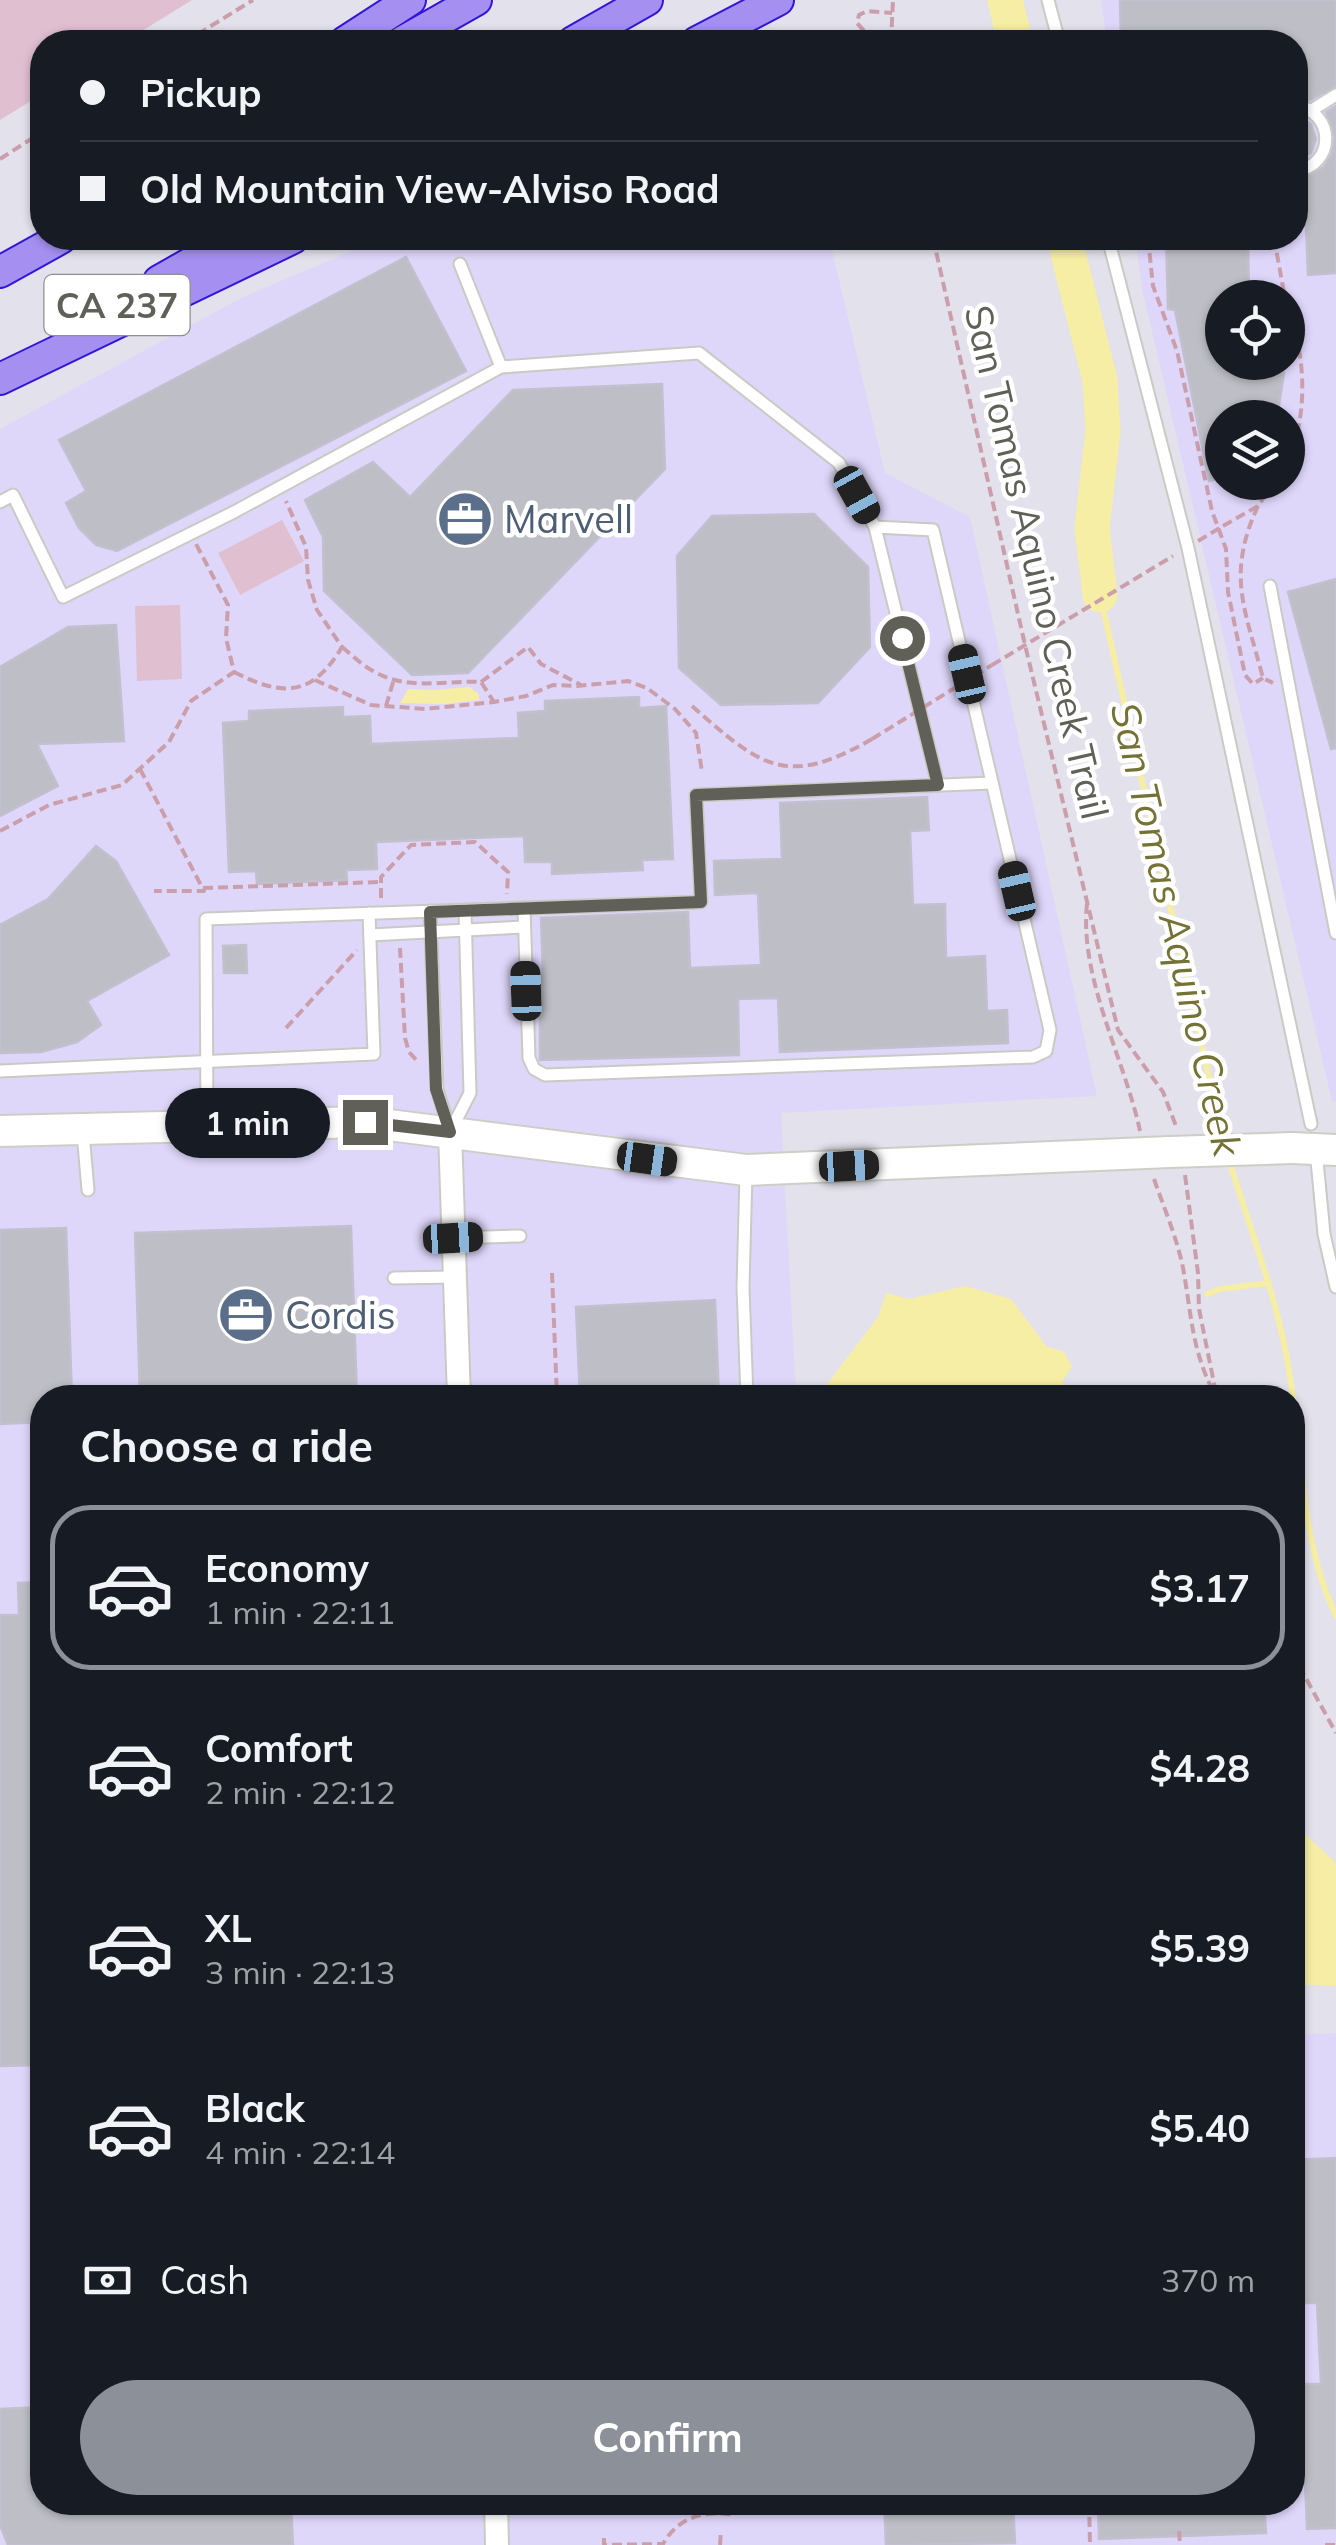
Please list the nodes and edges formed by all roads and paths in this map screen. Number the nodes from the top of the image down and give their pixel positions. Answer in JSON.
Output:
{"nodes":[{"id":1,"x":253,"y":0,"type":"edge"},
{"id":2,"x":410,"y":0,"type":"edge"},
{"id":3,"x":476,"y":0,"type":"edge"},
{"id":4,"x":647,"y":0,"type":"edge"},
{"id":5,"x":778,"y":0,"type":"edge"},
{"id":6,"x":893,"y":0,"type":"edge"},
{"id":7,"x":1048,"y":0,"type":"edge"},
{"id":8,"x":892,"y":12,"type":"junction"},
{"id":9,"x":205,"y":30,"type":"edge"},
{"id":10,"x":363,"y":30,"type":"edge"},
{"id":11,"x":423,"y":30,"type":"edge"},
{"id":12,"x":595,"y":30,"type":"edge"},
{"id":13,"x":721,"y":30,"type":"edge"},
{"id":14,"x":864,"y":30,"type":"edge"},
{"id":15,"x":891,"y":30,"type":"edge"},
{"id":16,"x":1055,"y":30,"type":"edge"},
{"id":17,"x":1336,"y":95,"type":"edge"},
{"id":18,"x":1308,"y":109,"type":"edge"},
{"id":19,"x":1312,"y":110,"type":"junction"},
{"id":20,"x":30,"y":140,"type":"edge"},
{"id":21,"x":0,"y":159,"type":"edge"},
{"id":22,"x":1308,"y":167,"type":"edge"},
{"id":23,"x":37,"y":250,"type":"edge"},
{"id":24,"x":214,"y":250,"type":"edge"},
{"id":25,"x":268,"y":250,"type":"edge"},
{"id":26,"x":937,"y":250,"type":"edge"},
{"id":27,"x":1111,"y":250,"type":"edge"},
{"id":28,"x":1149,"y":250,"type":"edge"},
{"id":29,"x":1276,"y":250,"type":"edge"},
{"id":30,"x":460,"y":264,"type":"dead end"},
{"id":31,"x":0,"y":272,"type":"edge"},
{"id":32,"x":1282,"y":280,"type":"edge"},
{"id":33,"x":501,"y":366,"type":"junction"},
{"id":34,"x":0,"y":376,"type":"edge"},
{"id":35,"x":278,"y":488,"type":"junction"},
{"id":36,"x":1262,"y":500,"type":"edge"},
{"id":37,"x":0,"y":502,"type":"edge"},
{"id":38,"x":1258,"y":506,"type":"junction"},
{"id":39,"x":875,"y":527,"type":"junction"},
{"id":40,"x":191,"y":534,"type":"junction"},
{"id":41,"x":1198,"y":541,"type":"dead end"},
{"id":42,"x":1178,"y":553,"type":"dead end"},
{"id":43,"x":1270,"y":586,"type":"dead end"},
{"id":44,"x":1028,"y":643,"type":"junction"},
{"id":45,"x":342,"y":648,"type":"junction"},
{"id":46,"x":234,"y":672,"type":"junction"},
{"id":47,"x":1263,"y":678,"type":"junction"},
{"id":48,"x":315,"y":680,"type":"junction"},
{"id":49,"x":394,"y":680,"type":"junction"},
{"id":50,"x":481,"y":682,"type":"junction"},
{"id":51,"x":582,"y":686,"type":"junction"},
{"id":52,"x":1292,"y":690,"type":"junction"},
{"id":53,"x":494,"y":702,"type":"junction"},
{"id":54,"x":386,"y":706,"type":"junction"},
{"id":55,"x":692,"y":706,"type":"dead end"},
{"id":56,"x":140,"y":769,"type":"junction"},
{"id":57,"x":702,"y":772,"type":"dead end"},
{"id":58,"x":992,"y":783,"type":"junction"},
{"id":59,"x":938,"y":785,"type":"junction"},
{"id":60,"x":0,"y":831,"type":"edge"},
{"id":61,"x":1322,"y":852,"type":"junction"},
{"id":62,"x":1336,"y":852,"type":"edge"},
{"id":63,"x":381,"y":882,"type":"junction"},
{"id":64,"x":202,"y":888,"type":"junction"},
{"id":65,"x":154,"y":892,"type":"dead end"},
{"id":66,"x":508,"y":894,"type":"dead end"},
{"id":67,"x":381,"y":898,"type":"dead end"},
{"id":68,"x":1087,"y":899,"type":"junction"},
{"id":69,"x":524,"y":908,"type":"junction"},
{"id":70,"x":465,"y":910,"type":"junction"},
{"id":71,"x":430,"y":912,"type":"junction"},
{"id":72,"x":369,"y":913,"type":"junction"},
{"id":73,"x":524,"y":927,"type":"junction"},
{"id":74,"x":465,"y":930,"type":"junction"},
{"id":75,"x":430,"y":931,"type":"junction"},
{"id":76,"x":1336,"y":933,"type":"edge"},
{"id":77,"x":370,"y":935,"type":"junction"},
{"id":78,"x":208,"y":1060,"type":"junction"},
{"id":79,"x":0,"y":1071,"type":"edge"},
{"id":80,"x":208,"y":1126,"type":"junction"},
{"id":81,"x":83,"y":1128,"type":"junction"},
{"id":82,"x":0,"y":1131,"type":"edge"},
{"id":83,"x":450,"y":1132,"type":"junction"},
{"id":84,"x":1314,"y":1143,"type":"edge"},
{"id":85,"x":1168,"y":1148,"type":"junction"},
{"id":86,"x":746,"y":1170,"type":"junction"},
{"id":87,"x":88,"y":1190,"type":"dead end"},
{"id":88,"x":520,"y":1236,"type":"dead end"},
{"id":89,"x":453,"y":1238,"type":"junction"},
{"id":90,"x":552,"y":1272,"type":"dead end"},
{"id":91,"x":455,"y":1277,"type":"junction"},
{"id":92,"x":394,"y":1278,"type":"dead end"},
{"id":93,"x":1336,"y":1287,"type":"edge"},
{"id":94,"x":459,"y":1385,"type":"edge"},
{"id":95,"x":556,"y":1385,"type":"edge"},
{"id":96,"x":747,"y":1385,"type":"edge"},
{"id":97,"x":1210,"y":1385,"type":"edge"},
{"id":98,"x":1214,"y":1385,"type":"edge"},
{"id":99,"x":1305,"y":1677,"type":"edge"},
{"id":100,"x":1336,"y":1733,"type":"edge"},
{"id":101,"x":496,"y":2515,"type":"edge"},
{"id":102,"x":696,"y":2515,"type":"edge"},
{"id":103,"x":1089,"y":2515,"type":"edge"},
{"id":104,"x":1178,"y":2531,"type":"dead end"},
{"id":105,"x":721,"y":2532,"type":"dead end"},
{"id":106,"x":604,"y":2538,"type":"dead end"},
{"id":107,"x":1336,"y":2544,"type":"edge"},
{"id":108,"x":497,"y":2545,"type":"edge"},
{"id":109,"x":720,"y":2545,"type":"edge"},
{"id":110,"x":1090,"y":2545,"type":"edge"},
{"id":111,"x":1180,"y":2545,"type":"edge"},
{"id":112,"x":1325,"y":2545,"type":"edge"}],
"edges":[{"from":1,"to":9,"type":"path"},
{"from":2,"to":10,"type":"highway"},
{"from":3,"to":11,"type":"highway"},
{"from":4,"to":12,"type":"highway"},
{"from":5,"to":13,"type":"highway"},
{"from":6,"to":8,"type":"path"},
{"from":7,"to":16,"type":"lane"},
{"from":8,"to":14,"type":"path"},
{"from":8,"to":15,"type":"path"},
{"from":17,"to":19,"type":"lane"},
{"from":18,"to":19,"type":"lane"},
{"from":19,"to":22,"type":"lane"},
{"from":20,"to":21,"type":"path"},
{"from":23,"to":31,"type":"highway","number":"CA 237"},
{"from":24,"to":34,"type":"highway","number":"CA 237"},
{"from":25,"to":34,"type":"highway"},
{"from":26,"to":44,"type":"path","name":"San Tomas Aquino Creek Trail"},
{"from":27,"to":84,"type":"lane"},
{"from":28,"to":47,"type":"path"},
{"from":29,"to":32,"type":"path"},
{"from":30,"to":33,"type":"lane"},
{"from":33,"to":35,"type":"lane"},
{"from":33,"to":39,"type":"lane"},
{"from":35,"to":40,"type":"lane"},
{"from":35,"to":45,"type":"path"},
{"from":36,"to":38,"type":"path"},
{"from":37,"to":40,"type":"lane"},
{"from":38,"to":41,"type":"path","bridge":true},
{"from":38,"to":47,"type":"path"},
{"from":39,"to":58,"type":"lane"},
{"from":39,"to":59,"type":"lane"},
{"from":40,"to":46,"type":"path"},
{"from":42,"to":44,"type":"path"},
{"from":43,"to":52,"type":"lane"},
{"from":44,"to":55,"type":"path","bridge":true},
{"from":44,"to":68,"type":"path","name":"San Tomas Aquino Creek Trail"},
{"from":45,"to":48,"type":"path"},
{"from":45,"to":49,"type":"path"},
{"from":46,"to":48,"type":"path"},
{"from":46,"to":56,"type":"path"},
{"from":47,"to":52,"type":"path"},
{"from":48,"to":54,"type":"path"},
{"from":49,"to":50,"type":"path"},
{"from":49,"to":54,"type":"path"},
{"from":50,"to":51,"type":"path"},
{"from":50,"to":53,"type":"path"},
{"from":51,"to":53,"type":"path"},
{"from":51,"to":57,"type":"path"},
{"from":52,"to":61,"type":"lane"},
{"from":53,"to":54,"type":"path"},
{"from":56,"to":60,"type":"path"},
{"from":56,"to":64,"type":"path"},
{"from":58,"to":59,"type":"lane"},
{"from":58,"to":73,"type":"lane"},
{"from":59,"to":69,"type":"lane"},
{"from":61,"to":62,"type":"lane"},
{"from":61,"to":76,"type":"lane"},
{"from":63,"to":64,"type":"path"},
{"from":63,"to":66,"type":"path"},
{"from":63,"to":67,"type":"path"},
{"from":64,"to":65,"type":"path"},
{"from":68,"to":85,"type":"path","name":"San Tomas Aquino Creek Trail"},
{"from":68,"to":85,"type":"path","name":"San Tomas Aquino Creek Trail"},
{"from":69,"to":70,"type":"lane"},
{"from":69,"to":73,"type":"lane"},
{"from":70,"to":71,"type":"lane"},
{"from":70,"to":74,"type":"lane"},
{"from":71,"to":72,"type":"lane"},
{"from":71,"to":75,"type":"lane"},
{"from":72,"to":77,"type":"lane"},
{"from":72,"to":78,"type":"lane"},
{"from":73,"to":74,"type":"lane"},
{"from":74,"to":75,"type":"lane"},
{"from":74,"to":83,"type":"lane"},
{"from":75,"to":77,"type":"lane"},
{"from":75,"to":83,"type":"lane"},
{"from":77,"to":78,"type":"lane"},
{"from":78,"to":79,"type":"lane"},
{"from":78,"to":80,"type":"lane"},
{"from":80,"to":81,"type":"street"},
{"from":80,"to":83,"type":"street"},
{"from":81,"to":82,"type":"street"},
{"from":81,"to":87,"type":"lane"},
{"from":83,"to":86,"type":"street"},
{"from":83,"to":89,"type":"street"},
{"from":84,"to":85,"type":"street","bridge":true},
{"from":84,"to":93,"type":"lane"},
{"from":85,"to":86,"type":"street"},
{"from":85,"to":97,"type":"path","name":"San Tomas Aquino Creek Trail"},
{"from":85,"to":98,"type":"path","name":"San Tomas Aquino Creek Trail"},
{"from":86,"to":96,"type":"lane"},
{"from":88,"to":89,"type":"lane"},
{"from":89,"to":91,"type":"street"},
{"from":90,"to":95,"type":"path"},
{"from":91,"to":92,"type":"lane"},
{"from":91,"to":94,"type":"street"},
{"from":99,"to":100,"type":"path"},
{"from":101,"to":108,"type":"street"},
{"from":102,"to":106,"type":"path"},
{"from":103,"to":110,"type":"path"},
{"from":104,"to":111,"type":"path"},
{"from":105,"to":109,"type":"path"},
{"from":107,"to":112,"type":"path"}]}
